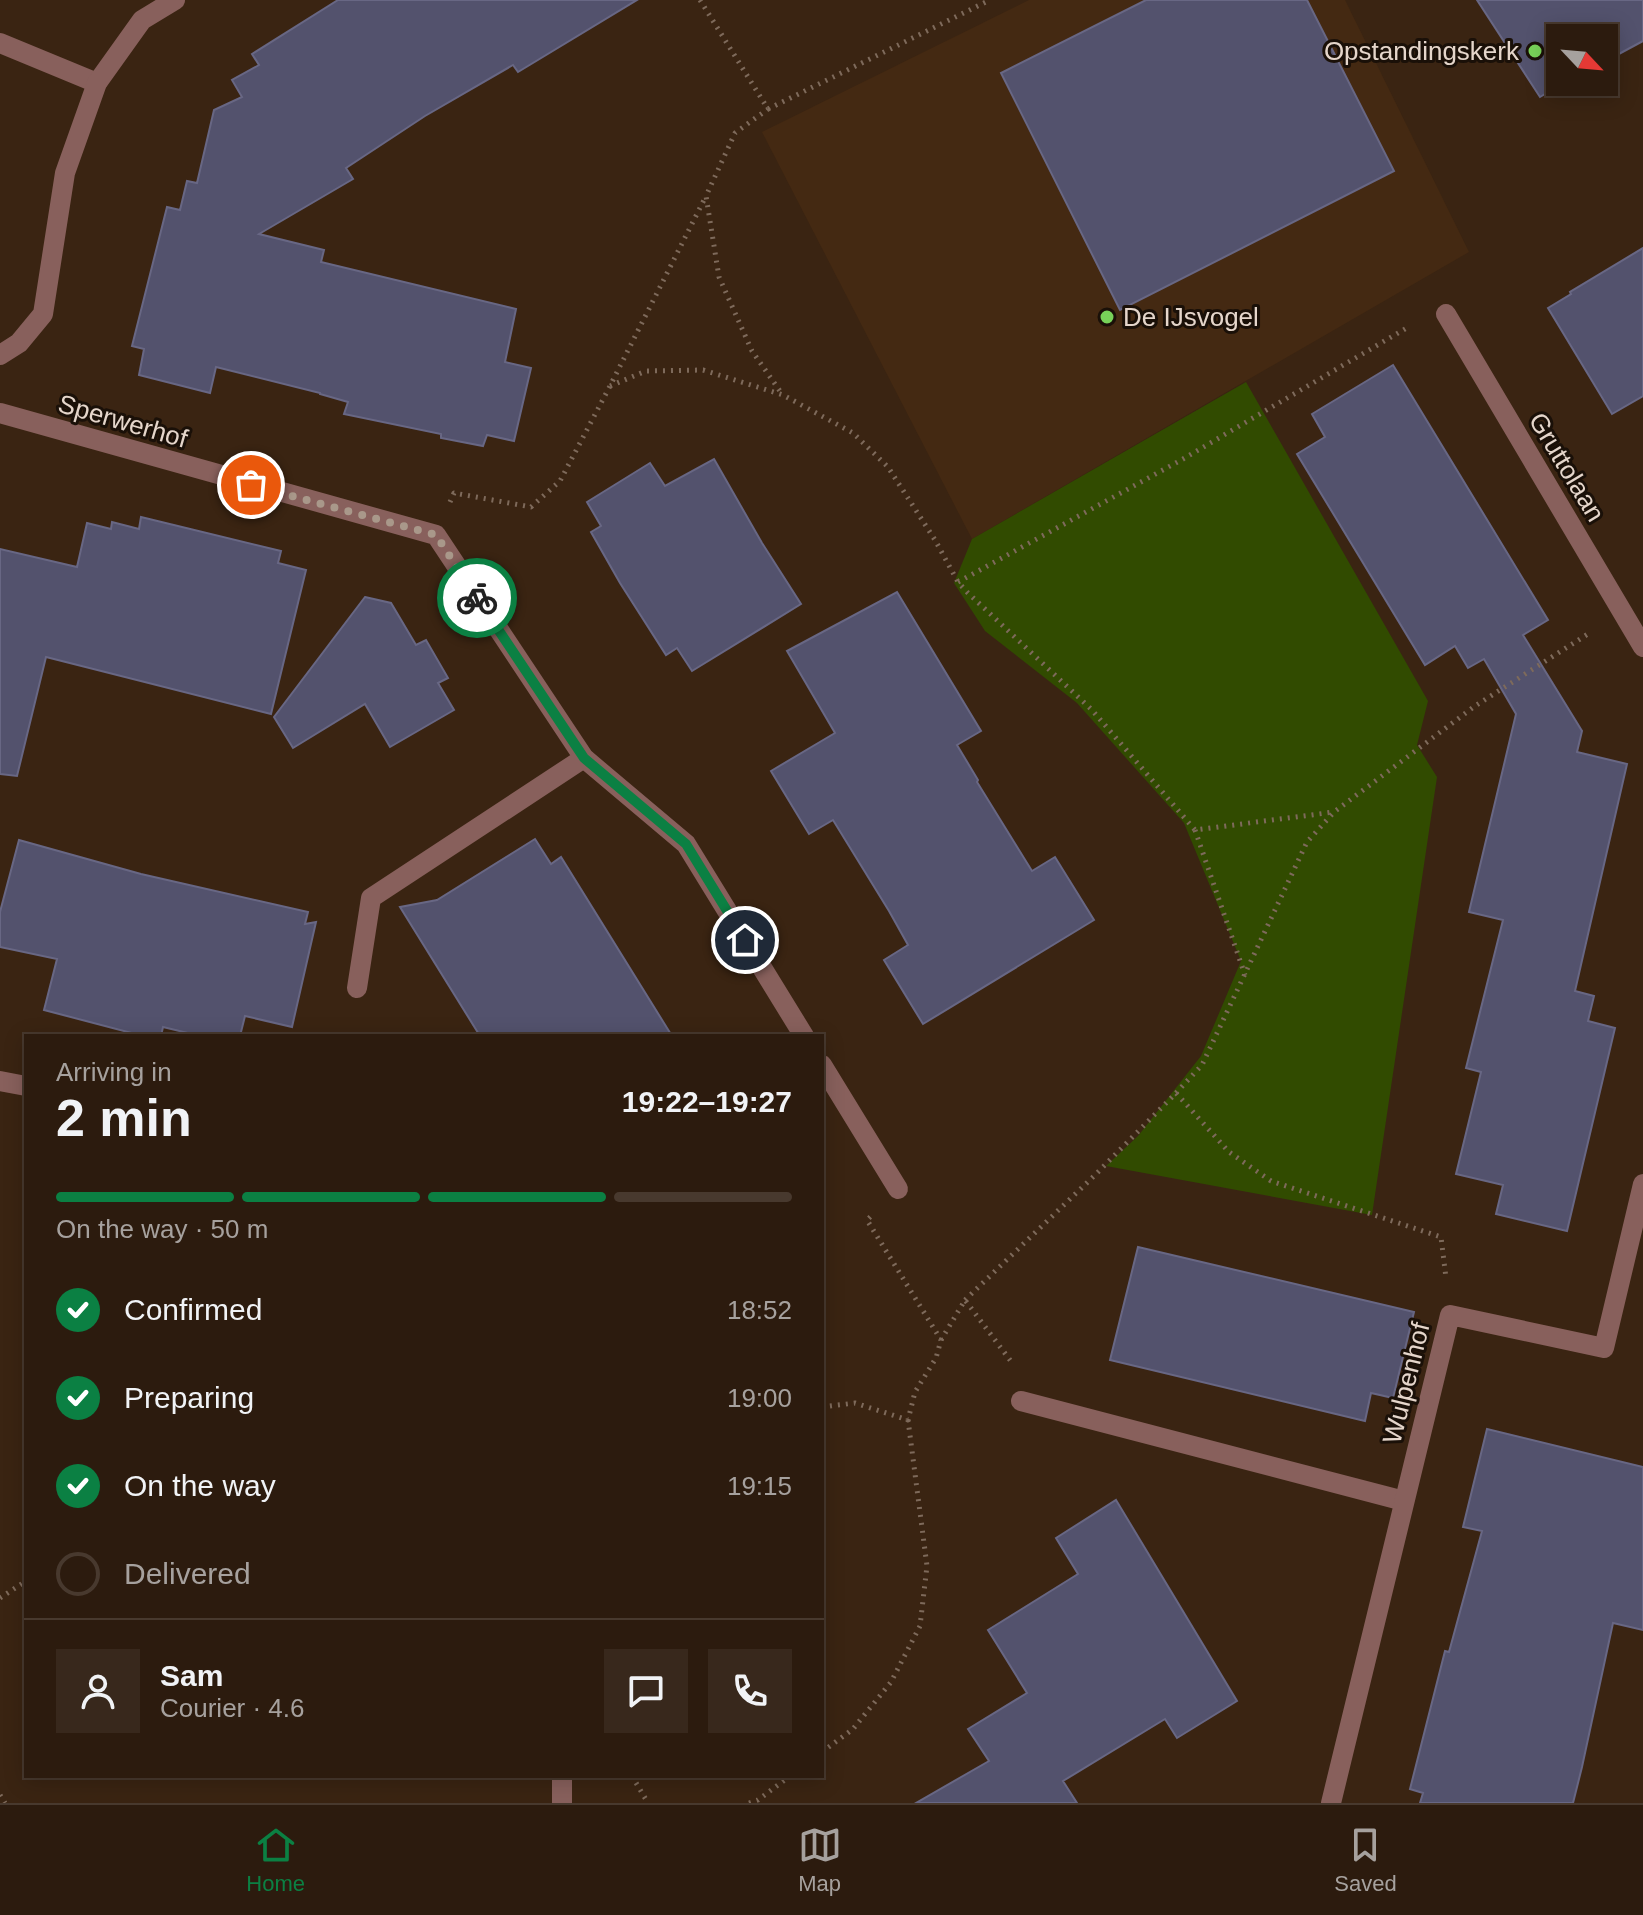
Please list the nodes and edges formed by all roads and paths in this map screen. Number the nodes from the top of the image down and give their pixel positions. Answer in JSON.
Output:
{"nodes":[{"id":1,"x":175,"y":0,"type":"edge"},
{"id":2,"x":700,"y":0,"type":"edge"},
{"id":3,"x":990,"y":0,"type":"edge"},
{"id":4,"x":0,"y":43,"type":"edge"},
{"id":5,"x":97,"y":83,"type":"junction"},
{"id":6,"x":768,"y":109,"type":"junction"},
{"id":7,"x":706,"y":196,"type":"junction"},
{"id":8,"x":1446,"y":314,"type":"joint"},
{"id":9,"x":0,"y":355,"type":"edge"},
{"id":10,"x":610,"y":386,"type":"junction"},
{"id":11,"x":783,"y":395,"type":"junction"},
{"id":12,"x":0,"y":413,"type":"edge"},
{"id":13,"x":436,"y":535,"type":"junction"},
{"id":14,"x":958,"y":582,"type":"junction"},
{"id":15,"x":1622,"y":612,"type":"junction"},
{"id":16,"x":1643,"y":647,"type":"edge"},
{"id":17,"x":584,"y":758,"type":"junction"},
{"id":18,"x":1334,"y":812,"type":"junction"},
{"id":19,"x":1195,"y":830,"type":"junction"},
{"id":20,"x":1245,"y":975,"type":"junction"},
{"id":21,"x":357,"y":988,"type":"dead end"},
{"id":22,"x":803,"y":1034,"type":"edge"},
{"id":23,"x":824,"y":1068,"type":"edge"},
{"id":24,"x":0,"y":1081,"type":"edge"},
{"id":25,"x":24,"y":1086,"type":"edge"},
{"id":26,"x":1176,"y":1093,"type":"junction"},
{"id":27,"x":1643,"y":1184,"type":"edge"},
{"id":28,"x":898,"y":1189,"type":"joint"},
{"id":29,"x":965,"y":1300,"type":"junction"},
{"id":30,"x":1450,"y":1315,"type":"junction"},
{"id":31,"x":941,"y":1340,"type":"junction"},
{"id":32,"x":1021,"y":1401,"type":"joint"},
{"id":33,"x":824,"y":1407,"type":"edge"},
{"id":34,"x":908,"y":1420,"type":"junction"},
{"id":35,"x":1404,"y":1501,"type":"junction"},
{"id":36,"x":24,"y":1582,"type":"edge"},
{"id":37,"x":0,"y":1598,"type":"edge"},
{"id":38,"x":824,"y":1751,"type":"edge"},
{"id":39,"x":562,"y":1778,"type":"edge"},
{"id":40,"x":633,"y":1778,"type":"edge"},
{"id":41,"x":787,"y":1778,"type":"edge"},
{"id":42,"x":0,"y":1795,"type":"edge"},
{"id":43,"x":5,"y":1803,"type":"edge"},
{"id":44,"x":562,"y":1803,"type":"edge"},
{"id":45,"x":648,"y":1803,"type":"edge"},
{"id":46,"x":749,"y":1803,"type":"edge"},
{"id":47,"x":1331,"y":1803,"type":"edge"}],
"edges":[{"from":1,"to":5,"type":"street"},
{"from":2,"to":6,"type":"path"},
{"from":3,"to":6,"type":"path"},
{"from":4,"to":5,"type":"street"},
{"from":5,"to":9,"type":"street"},
{"from":6,"to":7,"type":"path"},
{"from":7,"to":10,"type":"path"},
{"from":7,"to":11,"type":"path"},
{"from":8,"to":14,"type":"path"},
{"from":8,"to":15,"type":"street","name":"Gruttolaan"},
{"from":10,"to":11,"type":"path"},
{"from":10,"to":13,"type":"path"},
{"from":11,"to":14,"type":"path"},
{"from":12,"to":13,"type":"street","name":"Sperwerhof"},
{"from":13,"to":17,"type":"street"},
{"from":14,"to":19,"type":"path"},
{"from":15,"to":16,"type":"street","name":"Gruttolaan"},
{"from":15,"to":18,"type":"path"},
{"from":17,"to":21,"type":"street"},
{"from":17,"to":22,"type":"street"},
{"from":18,"to":19,"type":"path"},
{"from":18,"to":20,"type":"path"},
{"from":19,"to":20,"type":"path"},
{"from":20,"to":26,"type":"path"},
{"from":23,"to":28,"type":"street"},
{"from":24,"to":25,"type":"street"},
{"from":26,"to":29,"type":"path"},
{"from":26,"to":30,"type":"path"},
{"from":27,"to":30,"type":"street","name":"Wulpenhof"},
{"from":28,"to":31,"type":"path"},
{"from":29,"to":31,"type":"path"},
{"from":29,"to":32,"type":"path"},
{"from":30,"to":35,"type":"street","name":"Wulpenhof"},
{"from":31,"to":34,"type":"path"},
{"from":32,"to":35,"type":"street"},
{"from":33,"to":34,"type":"path"},
{"from":34,"to":38,"type":"path"},
{"from":35,"to":47,"type":"street","name":"Wulpenhof"},
{"from":36,"to":37,"type":"path"},
{"from":39,"to":44,"type":"street"},
{"from":40,"to":45,"type":"path"},
{"from":41,"to":46,"type":"path"},
{"from":42,"to":43,"type":"path"}]}
